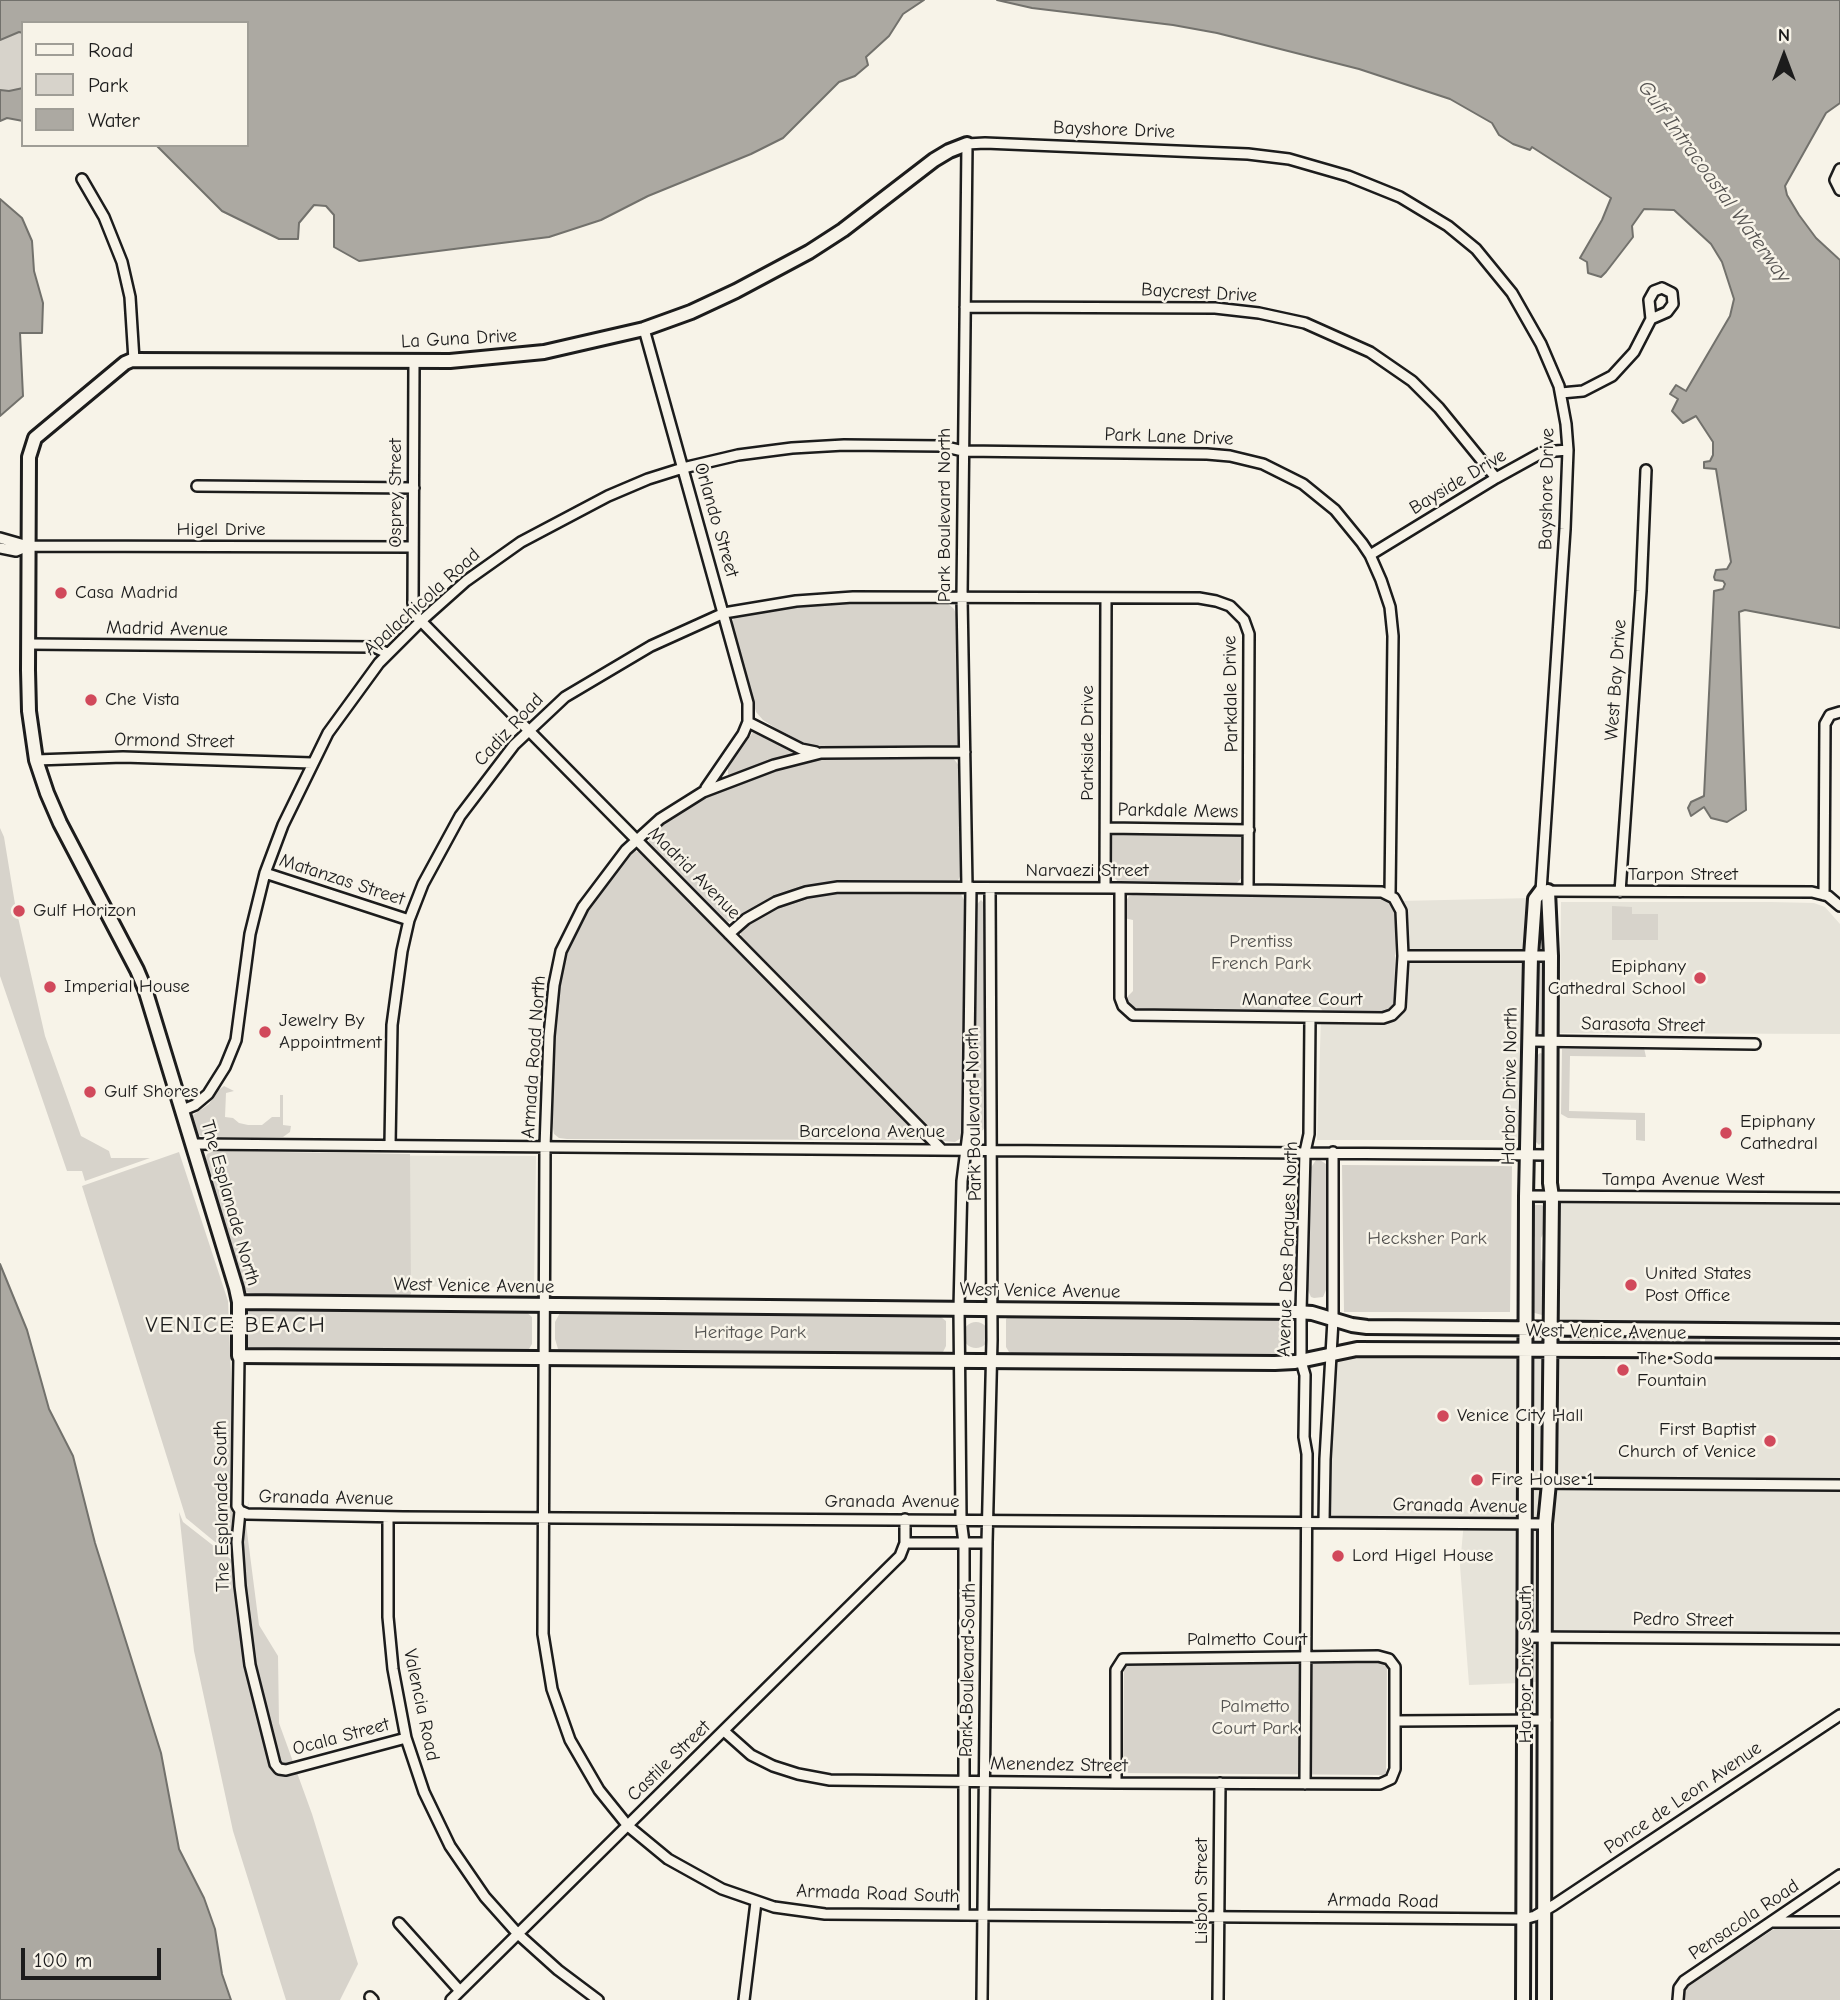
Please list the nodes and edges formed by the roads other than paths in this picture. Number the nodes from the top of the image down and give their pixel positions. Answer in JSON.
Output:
{"nodes":[{"id":1,"x":967,"y":144,"type":"junction"},
{"id":2,"x":1840,"y":169,"type":"edge"},
{"id":3,"x":82,"y":179,"type":"dead end"},
{"id":4,"x":1840,"y":190,"type":"edge"},
{"id":5,"x":964,"y":307,"type":"junction"},
{"id":6,"x":1651,"y":319,"type":"dead end"},
{"id":7,"x":644,"y":329,"type":"junction"},
{"id":8,"x":134,"y":360,"type":"junction"},
{"id":9,"x":414,"y":362,"type":"junction"},
{"id":10,"x":1561,"y":393,"type":"junction"},
{"id":11,"x":1568,"y":450,"type":"junction"},
{"id":12,"x":963,"y":451,"type":"junction"},
{"id":13,"x":683,"y":468,"type":"junction"},
{"id":14,"x":1646,"y":470,"type":"dead end"},
{"id":15,"x":1496,"y":478,"type":"junction"},
{"id":16,"x":197,"y":486,"type":"dead end"},
{"id":17,"x":414,"y":488,"type":"junction"},
{"id":18,"x":0,"y":538,"type":"edge"},
{"id":19,"x":28,"y":546,"type":"junction"},
{"id":20,"x":413,"y":547,"type":"junction"},
{"id":21,"x":0,"y":548,"type":"edge"},
{"id":22,"x":1370,"y":555,"type":"junction"},
{"id":23,"x":962,"y":597,"type":"junction"},
{"id":24,"x":1106,"y":598,"type":"junction"},
{"id":25,"x":724,"y":613,"type":"junction"},
{"id":26,"x":420,"y":622,"type":"junction"},
{"id":27,"x":28,"y":645,"type":"junction"},
{"id":28,"x":387,"y":653,"type":"junction"},
{"id":29,"x":1840,"y":712,"type":"edge"},
{"id":30,"x":748,"y":722,"type":"junction"},
{"id":31,"x":528,"y":730,"type":"junction"},
{"id":32,"x":965,"y":752,"type":"junction"},
{"id":33,"x":821,"y":753,"type":"junction"},
{"id":34,"x":36,"y":760,"type":"junction"},
{"id":35,"x":312,"y":763,"type":"junction"},
{"id":36,"x":703,"y":792,"type":"junction"},
{"id":37,"x":1545,"y":824,"type":"joint"},
{"id":38,"x":1106,"y":828,"type":"junction"},
{"id":39,"x":1249,"y":830,"type":"junction"},
{"id":40,"x":635,"y":840,"type":"junction"},
{"id":41,"x":265,"y":873,"type":"junction"},
{"id":42,"x":969,"y":887,"type":"junction"},
{"id":43,"x":990,"y":888,"type":"junction"},
{"id":44,"x":1105,"y":888,"type":"junction"},
{"id":45,"x":1120,"y":888,"type":"junction"},
{"id":46,"x":1248,"y":890,"type":"junction"},
{"id":47,"x":1544,"y":891,"type":"junction"},
{"id":48,"x":1620,"y":892,"type":"junction"},
{"id":49,"x":1390,"y":895,"type":"junction"},
{"id":50,"x":1824,"y":895,"type":"junction"},
{"id":51,"x":1840,"y":906,"type":"edge"},
{"id":52,"x":409,"y":920,"type":"junction"},
{"id":53,"x":729,"y":934,"type":"junction"},
{"id":54,"x":1403,"y":956,"type":"junction"},
{"id":55,"x":1531,"y":956,"type":"junction"},
{"id":56,"x":1551,"y":956,"type":"junction"},
{"id":57,"x":1310,"y":1018,"type":"junction"},
{"id":58,"x":1530,"y":1041,"type":"junction"},
{"id":59,"x":1550,"y":1041,"type":"junction"},
{"id":60,"x":1755,"y":1044,"type":"dead end"},
{"id":61,"x":183,"y":1110,"type":"junction"},
{"id":62,"x":193,"y":1144,"type":"junction"},
{"id":63,"x":390,"y":1145,"type":"junction"},
{"id":64,"x":545,"y":1147,"type":"junction"},
{"id":65,"x":942,"y":1150,"type":"junction"},
{"id":66,"x":966,"y":1150,"type":"junction"},
{"id":67,"x":991,"y":1150,"type":"junction"},
{"id":68,"x":1305,"y":1152,"type":"junction"},
{"id":69,"x":1332,"y":1153,"type":"junction"},
{"id":70,"x":1528,"y":1155,"type":"junction"},
{"id":71,"x":1550,"y":1155,"type":"junction"},
{"id":72,"x":1526,"y":1196,"type":"junction"},
{"id":73,"x":1552,"y":1197,"type":"junction"},
{"id":74,"x":1840,"y":1198,"type":"edge"},
{"id":75,"x":239,"y":1302,"type":"junction"},
{"id":76,"x":545,"y":1306,"type":"junction"},
{"id":77,"x":959,"y":1309,"type":"junction"},
{"id":78,"x":992,"y":1310,"type":"junction"},
{"id":79,"x":1301,"y":1312,"type":"junction"},
{"id":80,"x":1333,"y":1320,"type":"junction"},
{"id":81,"x":1525,"y":1328,"type":"junction"},
{"id":82,"x":1550,"y":1328,"type":"junction"},
{"id":83,"x":1840,"y":1331,"type":"edge"},
{"id":84,"x":992,"y":1340,"type":"joint"},
{"id":85,"x":1525,"y":1350,"type":"junction"},
{"id":86,"x":1550,"y":1350,"type":"junction"},
{"id":87,"x":1840,"y":1351,"type":"edge"},
{"id":88,"x":1332,"y":1354,"type":"junction"},
{"id":89,"x":239,"y":1356,"type":"junction"},
{"id":90,"x":545,"y":1358,"type":"junction"},
{"id":91,"x":959,"y":1360,"type":"junction"},
{"id":92,"x":992,"y":1361,"type":"junction"},
{"id":93,"x":1301,"y":1361,"type":"junction"},
{"id":94,"x":1523,"y":1483,"type":"junction"},
{"id":95,"x":1549,"y":1483,"type":"junction"},
{"id":96,"x":1840,"y":1485,"type":"edge"},
{"id":97,"x":240,"y":1511,"type":"junction"},
{"id":98,"x":543,"y":1516,"type":"junction"},
{"id":99,"x":388,"y":1517,"type":"junction"},
{"id":100,"x":905,"y":1519,"type":"junction"},
{"id":101,"x":961,"y":1520,"type":"junction"},
{"id":102,"x":989,"y":1520,"type":"junction"},
{"id":103,"x":1307,"y":1522,"type":"junction"},
{"id":104,"x":1324,"y":1522,"type":"junction"},
{"id":105,"x":1526,"y":1524,"type":"junction"},
{"id":106,"x":1545,"y":1524,"type":"junction"},
{"id":107,"x":905,"y":1543,"type":"junction"},
{"id":108,"x":964,"y":1543,"type":"junction"},
{"id":109,"x":987,"y":1543,"type":"junction"},
{"id":110,"x":1525,"y":1637,"type":"junction"},
{"id":111,"x":1545,"y":1637,"type":"junction"},
{"id":112,"x":1840,"y":1639,"type":"edge"},
{"id":113,"x":1306,"y":1658,"type":"junction"},
{"id":114,"x":1840,"y":1715,"type":"edge"},
{"id":115,"x":1525,"y":1720,"type":"junction"},
{"id":116,"x":1546,"y":1720,"type":"junction"},
{"id":117,"x":1395,"y":1721,"type":"junction"},
{"id":118,"x":724,"y":1731,"type":"junction"},
{"id":119,"x":406,"y":1738,"type":"junction"},
{"id":120,"x":1395,"y":1766,"type":"joint"},
{"id":121,"x":286,"y":1770,"type":"joint"},
{"id":122,"x":964,"y":1781,"type":"junction"},
{"id":123,"x":984,"y":1782,"type":"junction"},
{"id":124,"x":1116,"y":1783,"type":"junction"},
{"id":125,"x":1220,"y":1783,"type":"junction"},
{"id":126,"x":1305,"y":1784,"type":"junction"},
{"id":127,"x":628,"y":1826,"type":"junction"},
{"id":128,"x":1840,"y":1875,"type":"edge"},
{"id":129,"x":756,"y":1902,"type":"junction"},
{"id":130,"x":1545,"y":1910,"type":"junction"},
{"id":131,"x":964,"y":1915,"type":"junction"},
{"id":132,"x":984,"y":1915,"type":"junction"},
{"id":133,"x":1219,"y":1916,"type":"junction"},
{"id":134,"x":1524,"y":1919,"type":"junction"},
{"id":135,"x":1773,"y":1922,"type":"junction"},
{"id":136,"x":1840,"y":1922,"type":"edge"},
{"id":137,"x":399,"y":1923,"type":"dead end"},
{"id":138,"x":518,"y":1934,"type":"junction"},
{"id":139,"x":460,"y":1992,"type":"junction"},
{"id":140,"x":451,"y":2000,"type":"edge"},
{"id":141,"x":598,"y":2000,"type":"edge"},
{"id":142,"x":744,"y":2000,"type":"edge"},
{"id":143,"x":982,"y":2000,"type":"edge"},
{"id":144,"x":1218,"y":2000,"type":"edge"},
{"id":145,"x":1523,"y":2000,"type":"edge"},
{"id":146,"x":1544,"y":2000,"type":"edge"},
{"id":147,"x":1678,"y":2000,"type":"edge"}],
"edges":[{"from":1,"to":5,"type":"street","name":"Park Boulevard North"},
{"from":1,"to":7,"type":"street","name":"La Guna Drive"},
{"from":1,"to":10,"type":"street","name":"Bayshore Drive"},
{"from":2,"to":4,"type":"street"},
{"from":3,"to":8,"type":"street"},
{"from":5,"to":12,"type":"street","name":"Park Boulevard North"},
{"from":5,"to":15,"type":"street","name":"Baycrest Drive"},
{"from":6,"to":10,"type":"street"},
{"from":7,"to":9,"type":"street","name":"La Guna Drive"},
{"from":7,"to":13,"type":"street","name":"Orlando Street"},
{"from":8,"to":9,"type":"street","name":"La Guna Drive"},
{"from":8,"to":19,"type":"street"},
{"from":9,"to":17,"type":"street","name":"Osprey Street"},
{"from":10,"to":11,"type":"street","name":"Bayshore Drive"},
{"from":11,"to":15,"type":"street","name":"Bayside Drive"},
{"from":11,"to":37,"type":"street","name":"Bayshore Drive"},
{"from":12,"to":13,"type":"street","name":"Apalachicola Road"},
{"from":12,"to":22,"type":"street","name":"Park Lane Drive"},
{"from":12,"to":23,"type":"street","name":"Park Boulevard North"},
{"from":13,"to":25,"type":"street","name":"Orlando Street"},
{"from":13,"to":26,"type":"street","name":"Apalachicola Road"},
{"from":14,"to":48,"type":"street","name":"West Bay Drive"},
{"from":15,"to":22,"type":"street","name":"Bayside Drive"},
{"from":16,"to":17,"type":"street"},
{"from":17,"to":20,"type":"street","name":"Osprey Street"},
{"from":18,"to":19,"type":"street"},
{"from":19,"to":20,"type":"street","name":"Higel Drive"},
{"from":19,"to":21,"type":"street"},
{"from":19,"to":27,"type":"street","name":"The Esplanade North"},
{"from":20,"to":26,"type":"street","name":"Osprey Street"},
{"from":22,"to":49,"type":"street","name":"Park Lane Drive"},
{"from":23,"to":24,"type":"street","name":"Parkdale Drive"},
{"from":23,"to":25,"type":"street","name":"Cadiz Road"},
{"from":23,"to":32,"type":"street","name":"Park Boulevard North"},
{"from":24,"to":38,"type":"street","name":"Parkside Drive"},
{"from":24,"to":39,"type":"street","name":"Parkdale Drive"},
{"from":25,"to":30,"type":"street","name":"Orlando Street"},
{"from":25,"to":31,"type":"street","name":"Cadiz Road"},
{"from":26,"to":28,"type":"street","name":"Apalachicola Road"},
{"from":26,"to":31,"type":"street","name":"Madrid Avenue"},
{"from":27,"to":28,"type":"street","name":"Madrid Avenue"},
{"from":27,"to":34,"type":"street","name":"The Esplanade North"},
{"from":28,"to":35,"type":"street","name":"Apalachicola Road"},
{"from":29,"to":50,"type":"street"},
{"from":30,"to":33,"type":"street"},
{"from":30,"to":36,"type":"street"},
{"from":31,"to":40,"type":"street","name":"Madrid Avenue"},
{"from":31,"to":52,"type":"street","name":"Cadiz Road"},
{"from":32,"to":33,"type":"street","name":"Armada Road North"},
{"from":32,"to":42,"type":"street","name":"Park Boulevard North"},
{"from":33,"to":36,"type":"street","name":"Armada Road North"},
{"from":34,"to":35,"type":"street","name":"Ormond Street"},
{"from":34,"to":61,"type":"street","name":"The Esplanade North"},
{"from":35,"to":41,"type":"street","name":"Apalachicola Road"},
{"from":36,"to":40,"type":"street","name":"Armada Road North"},
{"from":37,"to":47,"type":"street","name":"Harbor Drive North"},
{"from":38,"to":39,"type":"street","name":"Parkdale Mews"},
{"from":38,"to":44,"type":"street","name":"Parkside Drive"},
{"from":39,"to":46,"type":"street","name":"Parkdale Drive"},
{"from":40,"to":53,"type":"street","name":"Madrid Avenue"},
{"from":40,"to":64,"type":"street","name":"Armada Road North"},
{"from":41,"to":52,"type":"street","name":"Matanzas Street"},
{"from":41,"to":61,"type":"street","name":"Apalachicola Road"},
{"from":42,"to":43,"type":"street","name":"Narvaezi Street"},
{"from":42,"to":53,"type":"street","name":"Narvaezi Street"},
{"from":42,"to":66,"type":"street","name":"Park Boulevard North"},
{"from":43,"to":44,"type":"street","name":"Narvaezi Street"},
{"from":43,"to":67,"type":"street","name":"Park Boulevard North"},
{"from":44,"to":45,"type":"street","name":"Narvaezi Street"},
{"from":45,"to":46,"type":"street","name":"Narvaezi Street"},
{"from":45,"to":57,"type":"street","name":"Manatee Court"},
{"from":46,"to":49,"type":"street","name":"Narvaezi Street"},
{"from":47,"to":48,"type":"street","name":"Tarpon Street"},
{"from":47,"to":55,"type":"street","name":"Harbor Drive North"},
{"from":47,"to":56,"type":"street","name":"Harbor Drive North"},
{"from":48,"to":50,"type":"street","name":"Tarpon Street"},
{"from":49,"to":54,"type":"street"},
{"from":50,"to":51,"type":"street"},
{"from":52,"to":63,"type":"street","name":"Cadiz Road"},
{"from":53,"to":65,"type":"street","name":"Madrid Avenue"},
{"from":54,"to":55,"type":"street"},
{"from":54,"to":57,"type":"street","name":"Manatee Court"},
{"from":55,"to":56,"type":"street"},
{"from":55,"to":58,"type":"street","name":"Harbor Drive North"},
{"from":56,"to":59,"type":"street","name":"Harbor Drive North"},
{"from":57,"to":68,"type":"street","name":"Avenue Des Parques North"},
{"from":58,"to":59,"type":"street","name":"Sarasota Street"},
{"from":58,"to":70,"type":"street","name":"Harbor Drive North"},
{"from":59,"to":60,"type":"street","name":"Sarasota Street"},
{"from":59,"to":71,"type":"street","name":"Harbor Drive North"},
{"from":61,"to":62,"type":"street","name":"The Esplanade North"},
{"from":62,"to":63,"type":"street","name":"Barcelona Avenue"},
{"from":62,"to":75,"type":"street","name":"The Esplanade North"},
{"from":63,"to":64,"type":"street","name":"Barcelona Avenue"},
{"from":64,"to":65,"type":"street","name":"Barcelona Avenue"},
{"from":64,"to":76,"type":"street","name":"Armada Road North"},
{"from":65,"to":66,"type":"street","name":"Barcelona Avenue"},
{"from":66,"to":67,"type":"street","name":"Barcelona Avenue"},
{"from":66,"to":77,"type":"street","name":"Park Boulevard North"},
{"from":67,"to":68,"type":"street","name":"Barcelona Avenue"},
{"from":67,"to":78,"type":"street","name":"Park Boulevard North"},
{"from":68,"to":69,"type":"street","name":"Barcelona Avenue"},
{"from":68,"to":79,"type":"street","name":"Avenue Des Parques North"},
{"from":69,"to":70,"type":"street","name":"Barcelona Avenue"},
{"from":69,"to":80,"type":"street"},
{"from":70,"to":71,"type":"street","name":"Barcelona Avenue"},
{"from":70,"to":72,"type":"street","name":"Harbor Drive North"},
{"from":71,"to":73,"type":"street","name":"Harbor Drive North"},
{"from":72,"to":73,"type":"street","name":"Tampa Avenue West"},
{"from":72,"to":81,"type":"street","name":"Harbor Drive North"},
{"from":73,"to":74,"type":"street","name":"Tampa Avenue West"},
{"from":73,"to":82,"type":"street","name":"Harbor Drive North"},
{"from":75,"to":76,"type":"street","name":"West Venice Avenue"},
{"from":75,"to":89,"type":"street","name":"The Esplanade North"},
{"from":76,"to":77,"type":"street","name":"West Venice Avenue"},
{"from":76,"to":90,"type":"street","name":"Armada Road North"},
{"from":77,"to":78,"type":"street","name":"West Venice Avenue"},
{"from":77,"to":91,"type":"street","name":"Park Boulevard North"},
{"from":78,"to":79,"type":"street","name":"West Venice Avenue"},
{"from":78,"to":84,"type":"street","name":"Park Boulevard North"},
{"from":79,"to":80,"type":"street","name":"West Venice Avenue"},
{"from":79,"to":93,"type":"street","name":"Avenue Des Parques North"},
{"from":80,"to":81,"type":"street","name":"West Venice Avenue"},
{"from":80,"to":88,"type":"street"},
{"from":81,"to":82,"type":"street","name":"West Venice Avenue"},
{"from":81,"to":85,"type":"street","name":"Harbor Drive North"},
{"from":82,"to":83,"type":"street","name":"West Venice Avenue"},
{"from":82,"to":86,"type":"street","name":"Harbor Drive South"},
{"from":84,"to":92,"type":"street","name":"Park Boulevard South"},
{"from":85,"to":86,"type":"street","name":"West Venice Avenue"},
{"from":85,"to":88,"type":"street","name":"West Venice Avenue"},
{"from":85,"to":94,"type":"street","name":"Harbor Drive South"},
{"from":86,"to":87,"type":"street","name":"West Venice Avenue"},
{"from":86,"to":95,"type":"street","name":"Harbor Drive South"},
{"from":88,"to":93,"type":"street","name":"West Venice Avenue"},
{"from":88,"to":104,"type":"street"},
{"from":89,"to":90,"type":"street","name":"West Venice Avenue"},
{"from":89,"to":97,"type":"street","name":"The Esplanade South"},
{"from":90,"to":91,"type":"street","name":"West Venice Avenue"},
{"from":90,"to":98,"type":"street","name":"Armada Road South"},
{"from":91,"to":92,"type":"street","name":"West Venice Avenue"},
{"from":91,"to":101,"type":"street","name":"Park Boulevard South"},
{"from":92,"to":93,"type":"street","name":"West Venice Avenue"},
{"from":92,"to":102,"type":"street","name":"Park Boulevard South"},
{"from":93,"to":103,"type":"street","name":"Avenue Des Parques North"},
{"from":94,"to":95,"type":"street"},
{"from":94,"to":105,"type":"street","name":"Harbor Drive South"},
{"from":95,"to":96,"type":"street"},
{"from":95,"to":106,"type":"street","name":"Harbor Drive South"},
{"from":97,"to":99,"type":"street","name":"Granada Avenue"},
{"from":97,"to":121,"type":"street","name":"The Esplanade South"},
{"from":98,"to":99,"type":"street","name":"Granada Avenue"},
{"from":98,"to":100,"type":"street","name":"Granada Avenue"},
{"from":98,"to":127,"type":"street","name":"Armada Road South"},
{"from":99,"to":119,"type":"street","name":"Valencia Road"},
{"from":100,"to":101,"type":"street","name":"Granada Avenue"},
{"from":100,"to":107,"type":"street"},
{"from":101,"to":102,"type":"street","name":"Granada Avenue"},
{"from":101,"to":108,"type":"street","name":"Park Boulevard South"},
{"from":102,"to":103,"type":"street","name":"Granada Avenue"},
{"from":102,"to":109,"type":"street","name":"Park Boulevard South"},
{"from":103,"to":104,"type":"street","name":"Granada Avenue"},
{"from":103,"to":113,"type":"street","name":"Avenue Des Parques North"},
{"from":104,"to":105,"type":"street","name":"Granada Avenue"},
{"from":105,"to":106,"type":"street","name":"Granada Avenue"},
{"from":105,"to":110,"type":"street","name":"Harbor Drive South"},
{"from":106,"to":111,"type":"street","name":"Harbor Drive South"},
{"from":107,"to":108,"type":"street"},
{"from":107,"to":118,"type":"street","name":"Castile Street"},
{"from":108,"to":109,"type":"street"},
{"from":108,"to":122,"type":"street","name":"Park Boulevard South"},
{"from":109,"to":123,"type":"street","name":"Park Boulevard South"},
{"from":110,"to":111,"type":"street","name":"Pedro Street"},
{"from":110,"to":115,"type":"street","name":"Harbor Drive South"},
{"from":111,"to":112,"type":"street","name":"Pedro Street"},
{"from":111,"to":116,"type":"street","name":"Harbor Drive South"},
{"from":113,"to":117,"type":"street","name":"Palmetto Court"},
{"from":113,"to":124,"type":"street","name":"Palmetto Court"},
{"from":113,"to":126,"type":"street","name":"Avenue Des Parques North"},
{"from":114,"to":130,"type":"street","name":"Ponce de Leon Avenue"},
{"from":115,"to":116,"type":"street"},
{"from":115,"to":117,"type":"street"},
{"from":115,"to":134,"type":"street","name":"Harbor Drive South"},
{"from":116,"to":130,"type":"street","name":"Harbor Drive South"},
{"from":117,"to":120,"type":"street","name":"Palmetto Court"},
{"from":118,"to":122,"type":"street","name":"Menendez Street"},
{"from":118,"to":127,"type":"street","name":"Castile Street"},
{"from":119,"to":121,"type":"street","name":"Ocala Street"},
{"from":119,"to":138,"type":"street","name":"Valencia Road"},
{"from":120,"to":126,"type":"street","name":"Menendez Street"},
{"from":122,"to":123,"type":"street","name":"Menendez Street"},
{"from":122,"to":131,"type":"street","name":"Park Boulevard South"},
{"from":123,"to":124,"type":"street","name":"Menendez Street"},
{"from":123,"to":132,"type":"street","name":"Park Boulevard South"},
{"from":124,"to":125,"type":"street","name":"Menendez Street"},
{"from":125,"to":126,"type":"street","name":"Menendez Street"},
{"from":125,"to":133,"type":"street","name":"Lisbon Street"},
{"from":127,"to":129,"type":"street","name":"Armada Road South"},
{"from":127,"to":138,"type":"street","name":"Castile Street"},
{"from":128,"to":135,"type":"street","name":"Pensacola Road"},
{"from":129,"to":131,"type":"street","name":"Armada Road South"},
{"from":129,"to":142,"type":"street"},
{"from":130,"to":134,"type":"street","name":"Armada Road"},
{"from":130,"to":146,"type":"street","name":"Harbor Drive South"},
{"from":131,"to":132,"type":"street","name":"Armada Road South"},
{"from":132,"to":133,"type":"street","name":"Armada Road South"},
{"from":132,"to":143,"type":"street","name":"Park Boulevard South"},
{"from":133,"to":134,"type":"street","name":"Armada Road"},
{"from":133,"to":144,"type":"street","name":"Lisbon Street"},
{"from":134,"to":145,"type":"street","name":"Harbor Drive South"},
{"from":135,"to":136,"type":"street"},
{"from":135,"to":147,"type":"street","name":"Pensacola Road"},
{"from":137,"to":139,"type":"street"},
{"from":138,"to":139,"type":"street","name":"Castile Street"},
{"from":138,"to":141,"type":"street","name":"Valencia Road"},
{"from":139,"to":140,"type":"street","name":"Castile Street"}]}
